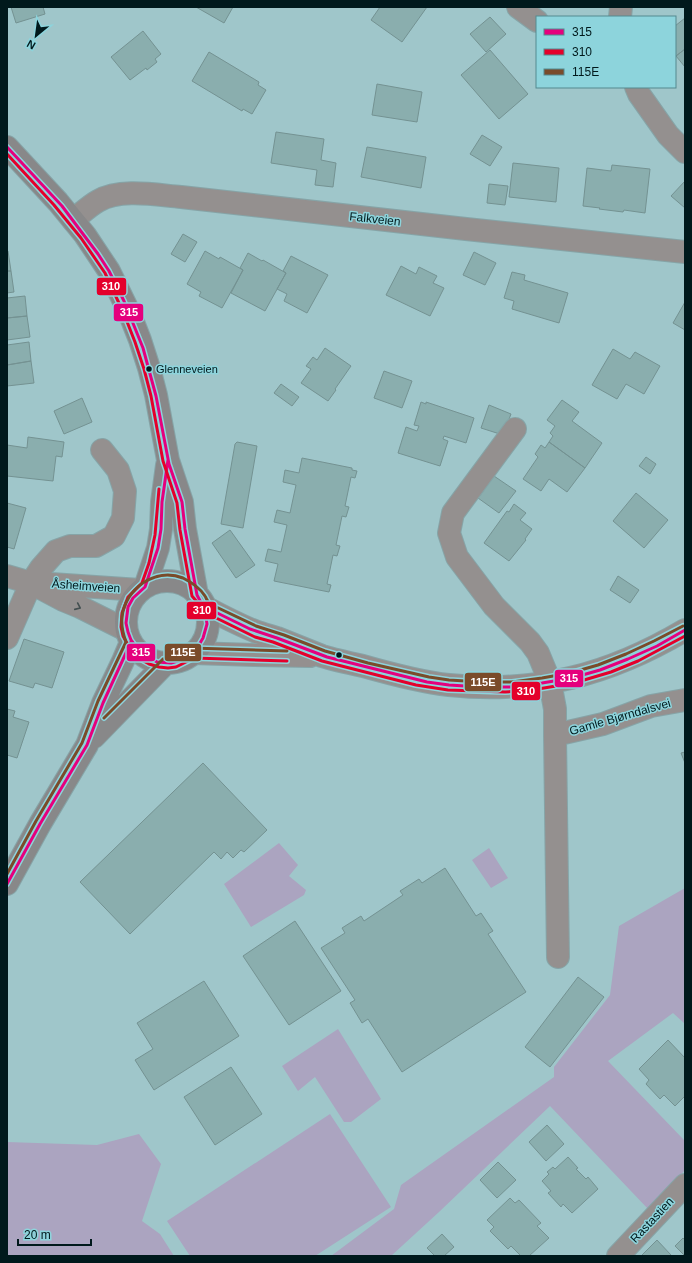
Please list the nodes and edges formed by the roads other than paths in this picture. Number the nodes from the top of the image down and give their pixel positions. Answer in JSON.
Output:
{"nodes":[{"id":1,"x":518,"y":7,"type":"edge"},
{"id":2,"x":536,"y":20,"type":"edge"},
{"id":3,"x":636,"y":88,"type":"edge"},
{"id":4,"x":7,"y":147,"type":"edge"},
{"id":5,"x":685,"y":152,"type":"edge"},
{"id":6,"x":73,"y":220,"type":"junction"},
{"id":7,"x":685,"y":252,"type":"edge"},
{"id":8,"x":515,"y":429,"type":"dead end"},
{"id":9,"x":102,"y":450,"type":"dead end"},
{"id":10,"x":168,"y":460,"type":"junction"},
{"id":11,"x":7,"y":576,"type":"edge"},
{"id":12,"x":31,"y":583,"type":"junction"},
{"id":13,"x":143,"y":588,"type":"junction"},
{"id":14,"x":201,"y":601,"type":"junction"},
{"id":15,"x":685,"y":630,"type":"edge"},
{"id":16,"x":129,"y":636,"type":"junction"},
{"id":17,"x":7,"y":638,"type":"edge"},
{"id":18,"x":193,"y":653,"type":"junction"},
{"id":19,"x":323,"y":656,"type":"junction"},
{"id":20,"x":166,"y":663,"type":"junction"},
{"id":21,"x":550,"y":682,"type":"junction"},
{"id":22,"x":685,"y":700,"type":"edge"},
{"id":23,"x":555,"y":735,"type":"junction"},
{"id":24,"x":86,"y":745,"type":"junction"},
{"id":25,"x":7,"y":884,"type":"edge"},
{"id":26,"x":558,"y":957,"type":"dead end"},
{"id":27,"x":685,"y":1185,"type":"edge"},
{"id":28,"x":618,"y":1256,"type":"edge"}],
"edges":[{"from":1,"to":2,"type":"street"},
{"from":3,"to":5,"type":"street"},
{"from":4,"to":6,"type":"main road"},
{"from":6,"to":7,"type":"street","name":"Falkveien"},
{"from":6,"to":10,"type":"main road"},
{"from":8,"to":21,"type":"street"},
{"from":9,"to":12,"type":"street"},
{"from":10,"to":13,"type":"main road"},
{"from":10,"to":14,"type":"main road"},
{"from":11,"to":12,"type":"street","name":"Åsheimveien"},
{"from":12,"to":13,"type":"street","name":"Åsheimveien"},
{"from":12,"to":16,"type":"street","name":"Åsheimveien","one_way":true},
{"from":12,"to":17,"type":"street"},
{"from":13,"to":14,"type":"main road"},
{"from":13,"to":16,"type":"main road"},
{"from":14,"to":18,"type":"main road"},
{"from":14,"to":19,"type":"street"},
{"from":15,"to":21,"type":"street"},
{"from":16,"to":20,"type":"main road"},
{"from":16,"to":24,"type":"main road"},
{"from":18,"to":19,"type":"street"},
{"from":18,"to":20,"type":"main road"},
{"from":19,"to":21,"type":"street"},
{"from":20,"to":24,"type":"main road"},
{"from":21,"to":23,"type":"street"},
{"from":22,"to":23,"type":"street","name":"Gamle Bjørndalsvei"},
{"from":23,"to":26,"type":"street"},
{"from":24,"to":25,"type":"main road"},
{"from":27,"to":28,"type":"street","name":"Rastastien"}]}
